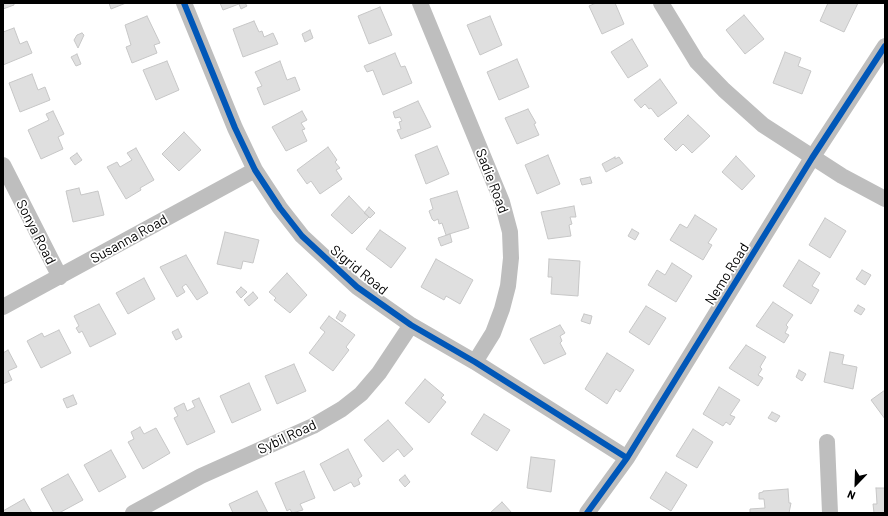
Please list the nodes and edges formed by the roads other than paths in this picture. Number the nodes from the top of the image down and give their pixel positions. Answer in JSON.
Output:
{"nodes":[{"id":1,"x":184,"y":3,"type":"edge"},
{"id":2,"x":420,"y":3,"type":"edge"},
{"id":3,"x":661,"y":3,"type":"edge"},
{"id":4,"x":885,"y":46,"type":"edge"},
{"id":5,"x":812,"y":158,"type":"junction"},
{"id":6,"x":3,"y":165,"type":"edge"},
{"id":7,"x":254,"y":170,"type":"junction"},
{"id":8,"x":885,"y":199,"type":"edge"},
{"id":9,"x":60,"y":277,"type":"junction"},
{"id":10,"x":3,"y":307,"type":"edge"},
{"id":11,"x":411,"y":325,"type":"junction"},
{"id":12,"x":475,"y":362,"type":"junction"},
{"id":13,"x":827,"y":442,"type":"dead end"},
{"id":14,"x":627,"y":458,"type":"junction"},
{"id":15,"x":133,"y":513,"type":"edge"},
{"id":16,"x":587,"y":513,"type":"edge"},
{"id":17,"x":830,"y":513,"type":"edge"}],
"edges":[{"from":1,"to":7,"type":"street","name":"Sigrid Road"},
{"from":2,"to":12,"type":"street","name":"Sadie Road"},
{"from":3,"to":5,"type":"street"},
{"from":4,"to":5,"type":"street","name":"Nemo Road"},
{"from":5,"to":8,"type":"street"},
{"from":5,"to":14,"type":"street","name":"Nemo Road"},
{"from":6,"to":9,"type":"street","name":"Sonya Road"},
{"from":7,"to":9,"type":"street","name":"Susanna Road"},
{"from":7,"to":11,"type":"street","name":"Sigrid Road"},
{"from":9,"to":10,"type":"street","name":"Susanna Road"},
{"from":11,"to":12,"type":"street","name":"Sigrid Road"},
{"from":11,"to":15,"type":"street","name":"Sybil Road"},
{"from":12,"to":14,"type":"street","name":"Sigrid Road"},
{"from":13,"to":17,"type":"street"},
{"from":14,"to":16,"type":"street","name":"Nemo Road"}]}
